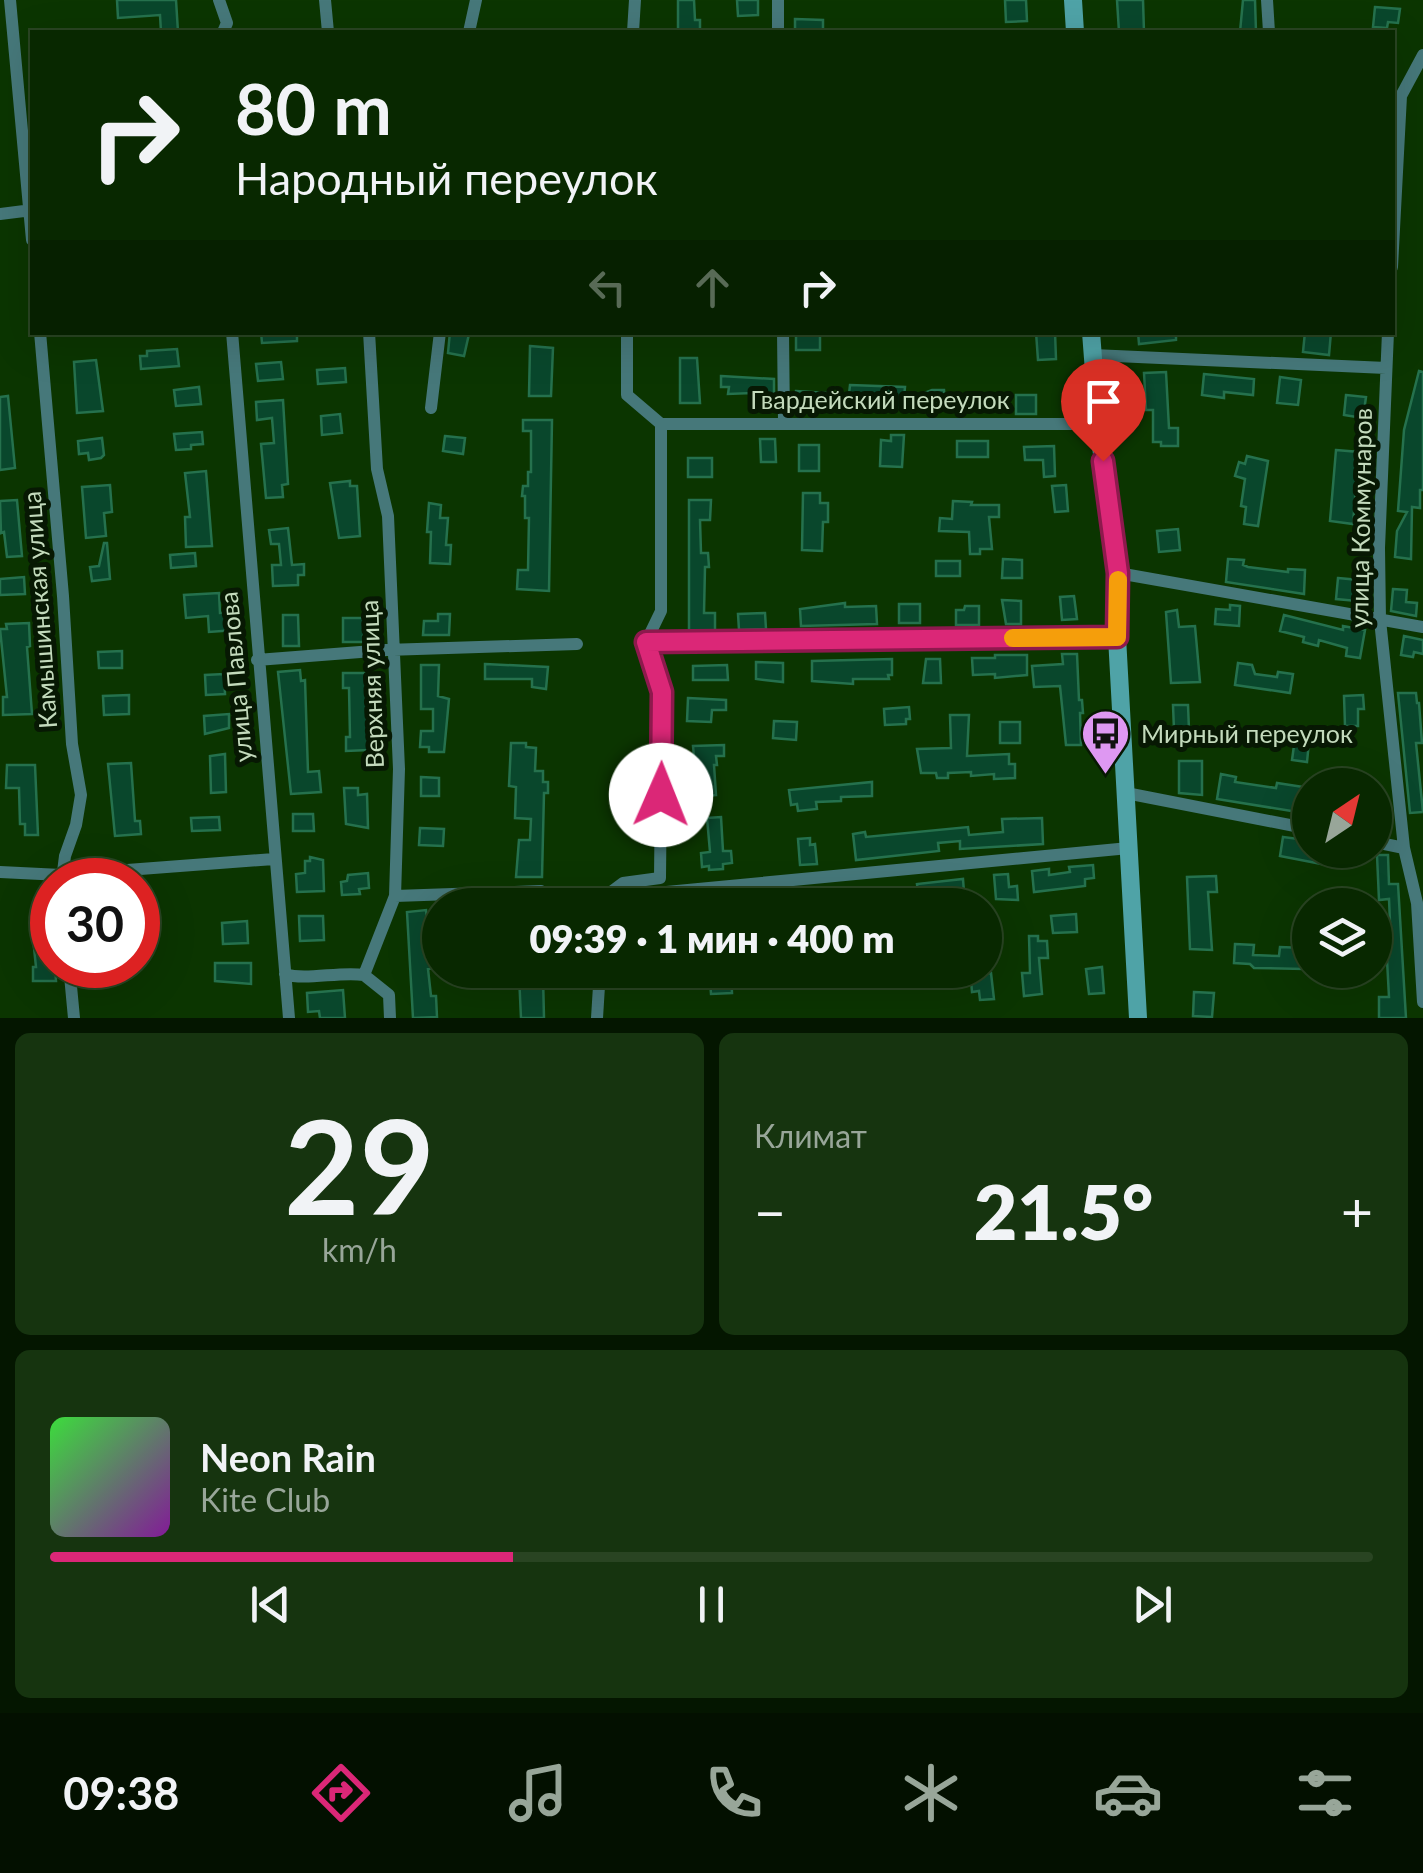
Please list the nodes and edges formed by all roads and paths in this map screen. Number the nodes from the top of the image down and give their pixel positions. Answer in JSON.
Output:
{"nodes":[{"id":1,"x":10,"y":0,"type":"edge"},
{"id":2,"x":219,"y":0,"type":"edge"},
{"id":3,"x":326,"y":0,"type":"edge"},
{"id":4,"x":476,"y":0,"type":"edge"},
{"id":5,"x":636,"y":0,"type":"edge"},
{"id":6,"x":778,"y":0,"type":"edge"},
{"id":7,"x":1073,"y":0,"type":"edge"},
{"id":8,"x":1267,"y":0,"type":"edge"},
{"id":9,"x":223,"y":30,"type":"edge"},
{"id":10,"x":328,"y":30,"type":"edge"},
{"id":11,"x":469,"y":30,"type":"edge"},
{"id":12,"x":633,"y":30,"type":"edge"},
{"id":13,"x":778,"y":30,"type":"edge"},
{"id":14,"x":1075,"y":30,"type":"edge"},
{"id":15,"x":1269,"y":30,"type":"edge"},
{"id":16,"x":1423,"y":55,"type":"edge"},
{"id":17,"x":30,"y":200,"type":"edge"},
{"id":18,"x":30,"y":210,"type":"edge"},
{"id":19,"x":1395,"y":211,"type":"edge"},
{"id":20,"x":0,"y":214,"type":"edge"},
{"id":21,"x":40,"y":335,"type":"edge"},
{"id":22,"x":232,"y":335,"type":"edge"},
{"id":23,"x":368,"y":335,"type":"edge"},
{"id":24,"x":440,"y":335,"type":"edge"},
{"id":25,"x":626,"y":335,"type":"edge"},
{"id":26,"x":783,"y":335,"type":"edge"},
{"id":27,"x":1091,"y":335,"type":"edge"},
{"id":28,"x":1388,"y":335,"type":"edge"},
{"id":29,"x":1092,"y":355,"type":"junction"},
{"id":30,"x":1386,"y":368,"type":"junction"},
{"id":31,"x":431,"y":408,"type":"dead end"},
{"id":32,"x":784,"y":422,"type":"junction"},
{"id":33,"x":661,"y":424,"type":"junction"},
{"id":34,"x":1098,"y":424,"type":"junction"},
{"id":35,"x":1118,"y":573,"type":"junction"},
{"id":36,"x":1380,"y":620,"type":"junction"},
{"id":37,"x":1423,"y":627,"type":"edge"},
{"id":38,"x":1117,"y":637,"type":"junction"},
{"id":39,"x":646,"y":642,"type":"junction"},
{"id":40,"x":577,"y":644,"type":"dead end"},
{"id":41,"x":394,"y":650,"type":"junction"},
{"id":42,"x":258,"y":660,"type":"junction"},
{"id":43,"x":1126,"y":793,"type":"junction"},
{"id":44,"x":1292,"y":826,"type":"edge"},
{"id":45,"x":1392,"y":846,"type":"edge"},
{"id":46,"x":1129,"y":848,"type":"junction"},
{"id":47,"x":1404,"y":848,"type":"junction"},
{"id":48,"x":67,"y":858,"type":"edge"},
{"id":49,"x":274,"y":859,"type":"junction"},
{"id":50,"x":160,"y":869,"type":"edge"},
{"id":51,"x":0,"y":872,"type":"edge"},
{"id":52,"x":30,"y":874,"type":"edge"},
{"id":53,"x":618,"y":888,"type":"edge"},
{"id":54,"x":739,"y":888,"type":"edge"},
{"id":55,"x":422,"y":895,"type":"edge"},
{"id":56,"x":394,"y":896,"type":"junction"},
{"id":57,"x":1420,"y":903,"type":"edge"},
{"id":58,"x":285,"y":974,"type":"junction"},
{"id":59,"x":364,"y":975,"type":"junction"},
{"id":60,"x":72,"y":988,"type":"edge"},
{"id":61,"x":599,"y":988,"type":"edge"},
{"id":62,"x":1423,"y":1002,"type":"edge"},
{"id":63,"x":1143,"y":1017,"type":"edge"},
{"id":64,"x":74,"y":1018,"type":"edge"},
{"id":65,"x":289,"y":1018,"type":"edge"},
{"id":66,"x":390,"y":1018,"type":"edge"},
{"id":67,"x":598,"y":1018,"type":"edge"}],
"edges":[{"from":1,"to":17,"type":"street"},
{"from":2,"to":9,"type":"street"},
{"from":3,"to":10,"type":"street"},
{"from":4,"to":11,"type":"street"},
{"from":5,"to":12,"type":"street"},
{"from":6,"to":13,"type":"street"},
{"from":7,"to":14,"type":"main road"},
{"from":8,"to":15,"type":"street"},
{"from":16,"to":19,"type":"street"},
{"from":18,"to":20,"type":"street"},
{"from":21,"to":48,"type":"street","name":"Камышинская улица"},
{"from":22,"to":42,"type":"street","name":"улица Павлова"},
{"from":23,"to":41,"type":"street","name":"Верхняя улица"},
{"from":24,"to":31,"type":"street"},
{"from":25,"to":33,"type":"street"},
{"from":26,"to":32,"type":"street"},
{"from":27,"to":29,"type":"main road"},
{"from":28,"to":30,"type":"street","name":"улица Коммунаров"},
{"from":29,"to":30,"type":"street"},
{"from":29,"to":34,"type":"main road"},
{"from":30,"to":36,"type":"street","name":"улица Коммунаров"},
{"from":32,"to":33,"type":"street","name":"Гвардейский переулок"},
{"from":32,"to":34,"type":"street","name":"Гвардейский переулок"},
{"from":33,"to":39,"type":"street"},
{"from":34,"to":35,"type":"main road"},
{"from":35,"to":36,"type":"street"},
{"from":35,"to":38,"type":"main road"},
{"from":36,"to":37,"type":"street"},
{"from":36,"to":47,"type":"street","name":"улица Коммунаров"},
{"from":38,"to":39,"type":"street"},
{"from":38,"to":43,"type":"main road"},
{"from":39,"to":53,"type":"street"},
{"from":40,"to":41,"type":"street"},
{"from":41,"to":42,"type":"street"},
{"from":41,"to":56,"type":"street","name":"Верхняя улица"},
{"from":42,"to":49,"type":"street","name":"улица Павлова"},
{"from":43,"to":44,"type":"street"},
{"from":43,"to":46,"type":"main road"},
{"from":45,"to":47,"type":"street"},
{"from":46,"to":54,"type":"street"},
{"from":46,"to":63,"type":"main road"},
{"from":47,"to":57,"type":"street","name":"улица Коммунаров"},
{"from":49,"to":50,"type":"street"},
{"from":49,"to":58,"type":"street","name":"улица Павлова"},
{"from":51,"to":52,"type":"street"},
{"from":55,"to":56,"type":"street"},
{"from":56,"to":59,"type":"street","name":"Верхняя улица"},
{"from":57,"to":62,"type":"street","name":"улица Коммунаров"},
{"from":58,"to":59,"type":"street"},
{"from":58,"to":65,"type":"street","name":"улица Павлова"},
{"from":59,"to":66,"type":"street"},
{"from":60,"to":64,"type":"street"},
{"from":61,"to":67,"type":"street"}]}
